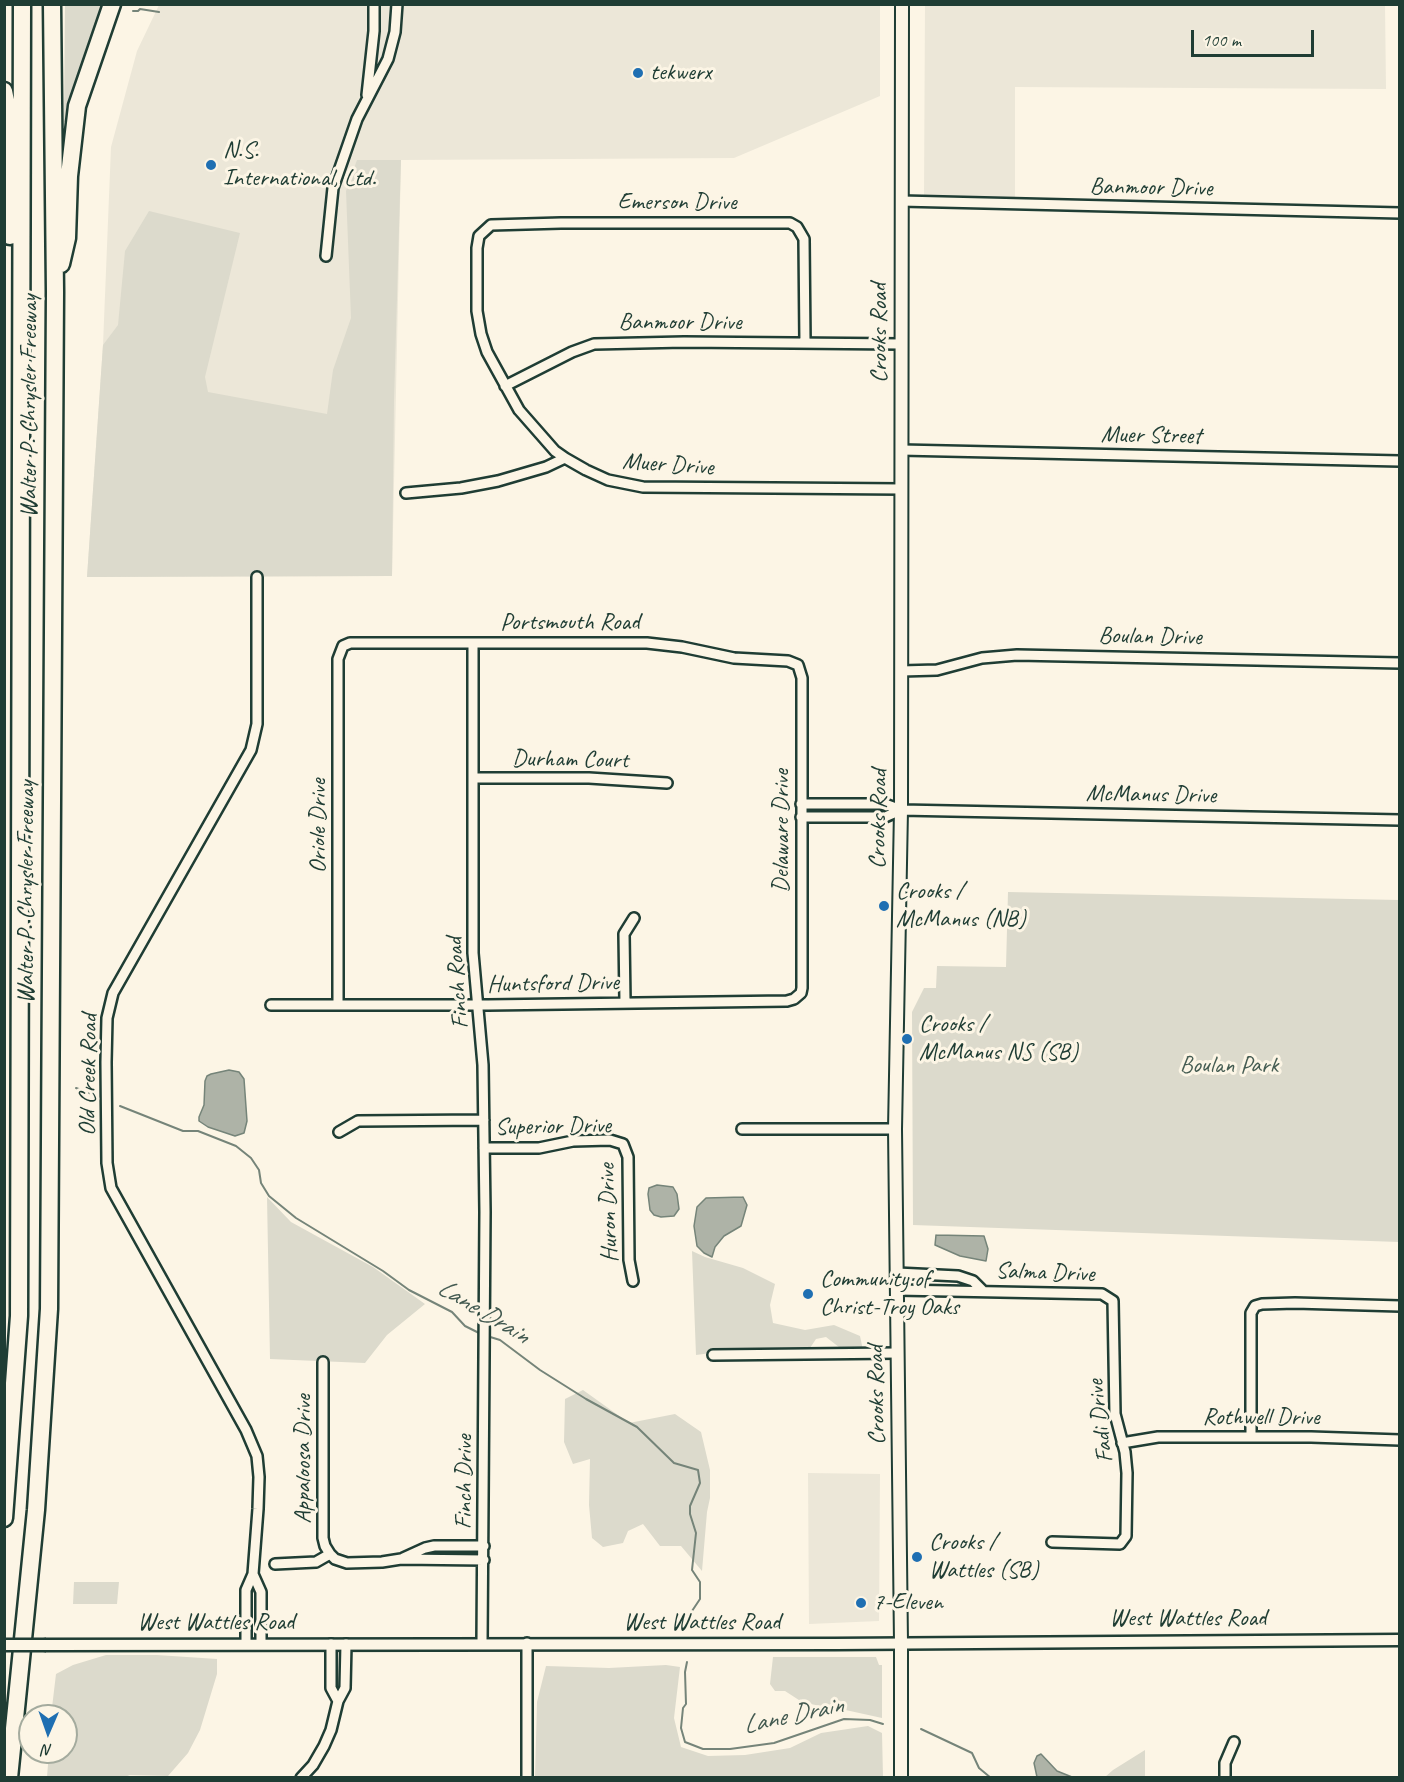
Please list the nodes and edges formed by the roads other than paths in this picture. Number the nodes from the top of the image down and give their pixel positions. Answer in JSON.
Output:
{"nodes":[{"id":1,"x":22,"y":4,"type":"edge"},
{"id":2,"x":52,"y":4,"type":"edge"},
{"id":3,"x":112,"y":4,"type":"edge"},
{"id":4,"x":374,"y":4,"type":"edge"},
{"id":5,"x":397,"y":4,"type":"edge"},
{"id":6,"x":902,"y":4,"type":"edge"},
{"id":7,"x":4,"y":91,"type":"edge"},
{"id":8,"x":367,"y":98,"type":"junction"},
{"id":9,"x":901,"y":201,"type":"junction"},
{"id":10,"x":1400,"y":213,"type":"edge"},
{"id":11,"x":326,"y":256,"type":"dead end"},
{"id":12,"x":477,"y":273,"type":"joint"},
{"id":13,"x":55,"y":292,"type":"junction"},
{"id":14,"x":21,"y":323,"type":"junction"},
{"id":15,"x":805,"y":343,"type":"junction"},
{"id":16,"x":901,"y":344,"type":"junction"},
{"id":17,"x":505,"y":386,"type":"junction"},
{"id":18,"x":901,"y":450,"type":"junction"},
{"id":19,"x":565,"y":458,"type":"junction"},
{"id":20,"x":1400,"y":460,"type":"edge"},
{"id":21,"x":902,"y":489,"type":"junction"},
{"id":22,"x":406,"y":493,"type":"dead end"},
{"id":23,"x":257,"y":577,"type":"dead end"},
{"id":24,"x":473,"y":643,"type":"junction"},
{"id":25,"x":341,"y":648,"type":"joint"},
{"id":26,"x":1400,"y":663,"type":"edge"},
{"id":27,"x":798,"y":666,"type":"joint"},
{"id":28,"x":901,"y":671,"type":"junction"},
{"id":29,"x":473,"y":778,"type":"junction"},
{"id":30,"x":667,"y":783,"type":"dead end"},
{"id":31,"x":801,"y":804,"type":"junction"},
{"id":32,"x":901,"y":810,"type":"junction"},
{"id":33,"x":801,"y":817,"type":"junction"},
{"id":34,"x":1400,"y":820,"type":"edge"},
{"id":35,"x":634,"y":918,"type":"dead end"},
{"id":36,"x":798,"y":996,"type":"joint"},
{"id":37,"x":625,"y":1002,"type":"junction"},
{"id":38,"x":271,"y":1005,"type":"dead end"},
{"id":39,"x":338,"y":1005,"type":"junction"},
{"id":40,"x":478,"y":1005,"type":"junction"},
{"id":41,"x":484,"y":1120,"type":"junction"},
{"id":42,"x":742,"y":1129,"type":"dead end"},
{"id":43,"x":895,"y":1129,"type":"junction"},
{"id":44,"x":339,"y":1132,"type":"dead end"},
{"id":45,"x":623,"y":1144,"type":"joint"},
{"id":46,"x":484,"y":1148,"type":"junction"},
{"id":47,"x":897,"y":1274,"type":"junction"},
{"id":48,"x":633,"y":1281,"type":"dead end"},
{"id":49,"x":898,"y":1290,"type":"junction"},
{"id":50,"x":983,"y":1291,"type":"junction"},
{"id":51,"x":1106,"y":1295,"type":"joint"},
{"id":52,"x":1400,"y":1306,"type":"edge"},
{"id":53,"x":485,"y":1321,"type":"joint"},
{"id":54,"x":898,"y":1353,"type":"junction"},
{"id":55,"x":713,"y":1355,"type":"dead end"},
{"id":56,"x":323,"y":1362,"type":"dead end"},
{"id":57,"x":1251,"y":1437,"type":"junction"},
{"id":58,"x":1400,"y":1440,"type":"edge"},
{"id":59,"x":1122,"y":1443,"type":"junction"},
{"id":60,"x":4,"y":1518,"type":"edge"},
{"id":61,"x":1052,"y":1542,"type":"dead end"},
{"id":62,"x":484,"y":1546,"type":"junction"},
{"id":63,"x":330,"y":1554,"type":"junction"},
{"id":64,"x":401,"y":1559,"type":"junction"},
{"id":65,"x":484,"y":1560,"type":"junction"},
{"id":66,"x":275,"y":1564,"type":"dead end"},
{"id":67,"x":253,"y":1574,"type":"junction"},
{"id":68,"x":1400,"y":1640,"type":"edge"},
{"id":69,"x":901,"y":1642,"type":"junction"},
{"id":70,"x":482,"y":1643,"type":"junction"},
{"id":71,"x":527,"y":1643,"type":"junction"},
{"id":72,"x":246,"y":1644,"type":"junction"},
{"id":73,"x":261,"y":1644,"type":"junction"},
{"id":74,"x":331,"y":1644,"type":"junction"},
{"id":75,"x":346,"y":1644,"type":"junction"},
{"id":76,"x":4,"y":1645,"type":"edge"},
{"id":77,"x":338,"y":1701,"type":"junction"},
{"id":78,"x":1234,"y":1742,"type":"dead end"},
{"id":79,"x":9,"y":1778,"type":"edge"},
{"id":80,"x":302,"y":1778,"type":"edge"},
{"id":81,"x":527,"y":1778,"type":"edge"},
{"id":82,"x":901,"y":1778,"type":"edge"},
{"id":83,"x":1225,"y":1778,"type":"edge"}],
"edges":[{"from":1,"to":14,"type":"highway","name":"Walter P. Chrysler Freeway"},
{"from":2,"to":13,"type":"highway","name":"Walter P. Chrysler Freeway"},
{"from":3,"to":13,"type":"highway"},
{"from":4,"to":8,"type":"street"},
{"from":5,"to":8,"type":"street"},
{"from":6,"to":9,"type":"main road","name":"Crooks Road"},
{"from":7,"to":14,"type":"highway"},
{"from":8,"to":11,"type":"street"},
{"from":9,"to":10,"type":"street","name":"Banmoor Drive"},
{"from":9,"to":16,"type":"main road","name":"Crooks Road"},
{"from":12,"to":15,"type":"street","name":"Emerson Drive"},
{"from":12,"to":17,"type":"street","name":"Muer Drive"},
{"from":13,"to":79,"type":"highway","name":"Walter P. Chrysler Freeway"},
{"from":14,"to":60,"type":"highway","name":"Walter P. Chrysler Freeway"},
{"from":15,"to":16,"type":"street","name":"Banmoor Drive"},
{"from":15,"to":17,"type":"street","name":"Banmoor Drive"},
{"from":16,"to":18,"type":"main road","name":"Crooks Road"},
{"from":17,"to":19,"type":"street","name":"Muer Drive"},
{"from":18,"to":20,"type":"street","name":"Muer Street"},
{"from":18,"to":21,"type":"main road","name":"Crooks Road"},
{"from":19,"to":21,"type":"street","name":"Muer Drive"},
{"from":19,"to":22,"type":"street"},
{"from":21,"to":28,"type":"main road","name":"Crooks Road"},
{"from":23,"to":67,"type":"street","name":"Old Creek Road"},
{"from":24,"to":25,"type":"street","name":"Portsmouth Road"},
{"from":24,"to":27,"type":"street","name":"Portsmouth Road"},
{"from":24,"to":29,"type":"street","name":"Finch Road"},
{"from":25,"to":39,"type":"street","name":"Oriole Drive"},
{"from":26,"to":28,"type":"street","name":"Boulan Drive"},
{"from":27,"to":31,"type":"street","name":"Delaware Drive"},
{"from":28,"to":32,"type":"main road","name":"Crooks Road"},
{"from":29,"to":30,"type":"street","name":"Durham Court"},
{"from":29,"to":40,"type":"street","name":"Finch Road"},
{"from":31,"to":32,"type":"street"},
{"from":31,"to":33,"type":"street","name":"Delaware Drive"},
{"from":32,"to":33,"type":"street"},
{"from":32,"to":34,"type":"street","name":"McManus Drive"},
{"from":32,"to":43,"type":"main road","name":"Crooks Road"},
{"from":33,"to":36,"type":"street","name":"Delaware Drive"},
{"from":35,"to":37,"type":"street"},
{"from":36,"to":37,"type":"street","name":"Huntsford Drive"},
{"from":37,"to":40,"type":"street","name":"Huntsford Drive"},
{"from":38,"to":39,"type":"street","name":"Huntsford Drive"},
{"from":39,"to":40,"type":"street","name":"Huntsford Drive"},
{"from":40,"to":41,"type":"street","name":"Finch Road"},
{"from":41,"to":44,"type":"street"},
{"from":41,"to":46,"type":"street","name":"Finch Road"},
{"from":42,"to":43,"type":"street"},
{"from":43,"to":47,"type":"main road","name":"Crooks Road"},
{"from":45,"to":46,"type":"street","name":"Superior Drive"},
{"from":45,"to":48,"type":"street","name":"Huron Drive"},
{"from":46,"to":53,"type":"street","name":"Finch Road"},
{"from":47,"to":49,"type":"main road","name":"Crooks Road"},
{"from":47,"to":50,"type":"street","name":"Salma Drive"},
{"from":49,"to":50,"type":"street","name":"Salma Drive"},
{"from":49,"to":54,"type":"main road","name":"Crooks Road"},
{"from":50,"to":51,"type":"street","name":"Salma Drive"},
{"from":51,"to":59,"type":"street","name":"Fadi Drive"},
{"from":52,"to":57,"type":"street"},
{"from":53,"to":62,"type":"street","name":"Finch Drive"},
{"from":54,"to":55,"type":"street"},
{"from":54,"to":69,"type":"main road","name":"Crooks Road"},
{"from":56,"to":63,"type":"street","name":"Appaloosa Drive"},
{"from":57,"to":58,"type":"street","name":"Rothwell Drive"},
{"from":57,"to":59,"type":"street","name":"Rothwell Drive"},
{"from":59,"to":61,"type":"street","name":"Fadi Drive"},
{"from":62,"to":64,"type":"street"},
{"from":62,"to":65,"type":"street","name":"Finch Drive"},
{"from":63,"to":64,"type":"street"},
{"from":63,"to":66,"type":"street"},
{"from":64,"to":65,"type":"street"},
{"from":65,"to":70,"type":"street","name":"Finch Drive"},
{"from":67,"to":72,"type":"street","name":"Old Creek Road"},
{"from":67,"to":73,"type":"street","name":"Old Creek Road"},
{"from":68,"to":69,"type":"street","name":"West Wattles Road"},
{"from":69,"to":71,"type":"street","name":"West Wattles Road"},
{"from":69,"to":82,"type":"main road","name":"Crooks Road"},
{"from":70,"to":71,"type":"street","name":"West Wattles Road"},
{"from":70,"to":75,"type":"street","name":"West Wattles Road"},
{"from":71,"to":81,"type":"street"},
{"from":72,"to":73,"type":"street","name":"West Wattles Road"},
{"from":72,"to":76,"type":"street","name":"West Wattles Road","bridge":true},
{"from":73,"to":74,"type":"street","name":"West Wattles Road"},
{"from":74,"to":75,"type":"street","name":"West Wattles Road"},
{"from":74,"to":77,"type":"street"},
{"from":75,"to":77,"type":"street"},
{"from":77,"to":80,"type":"street"},
{"from":78,"to":83,"type":"street"}]}
